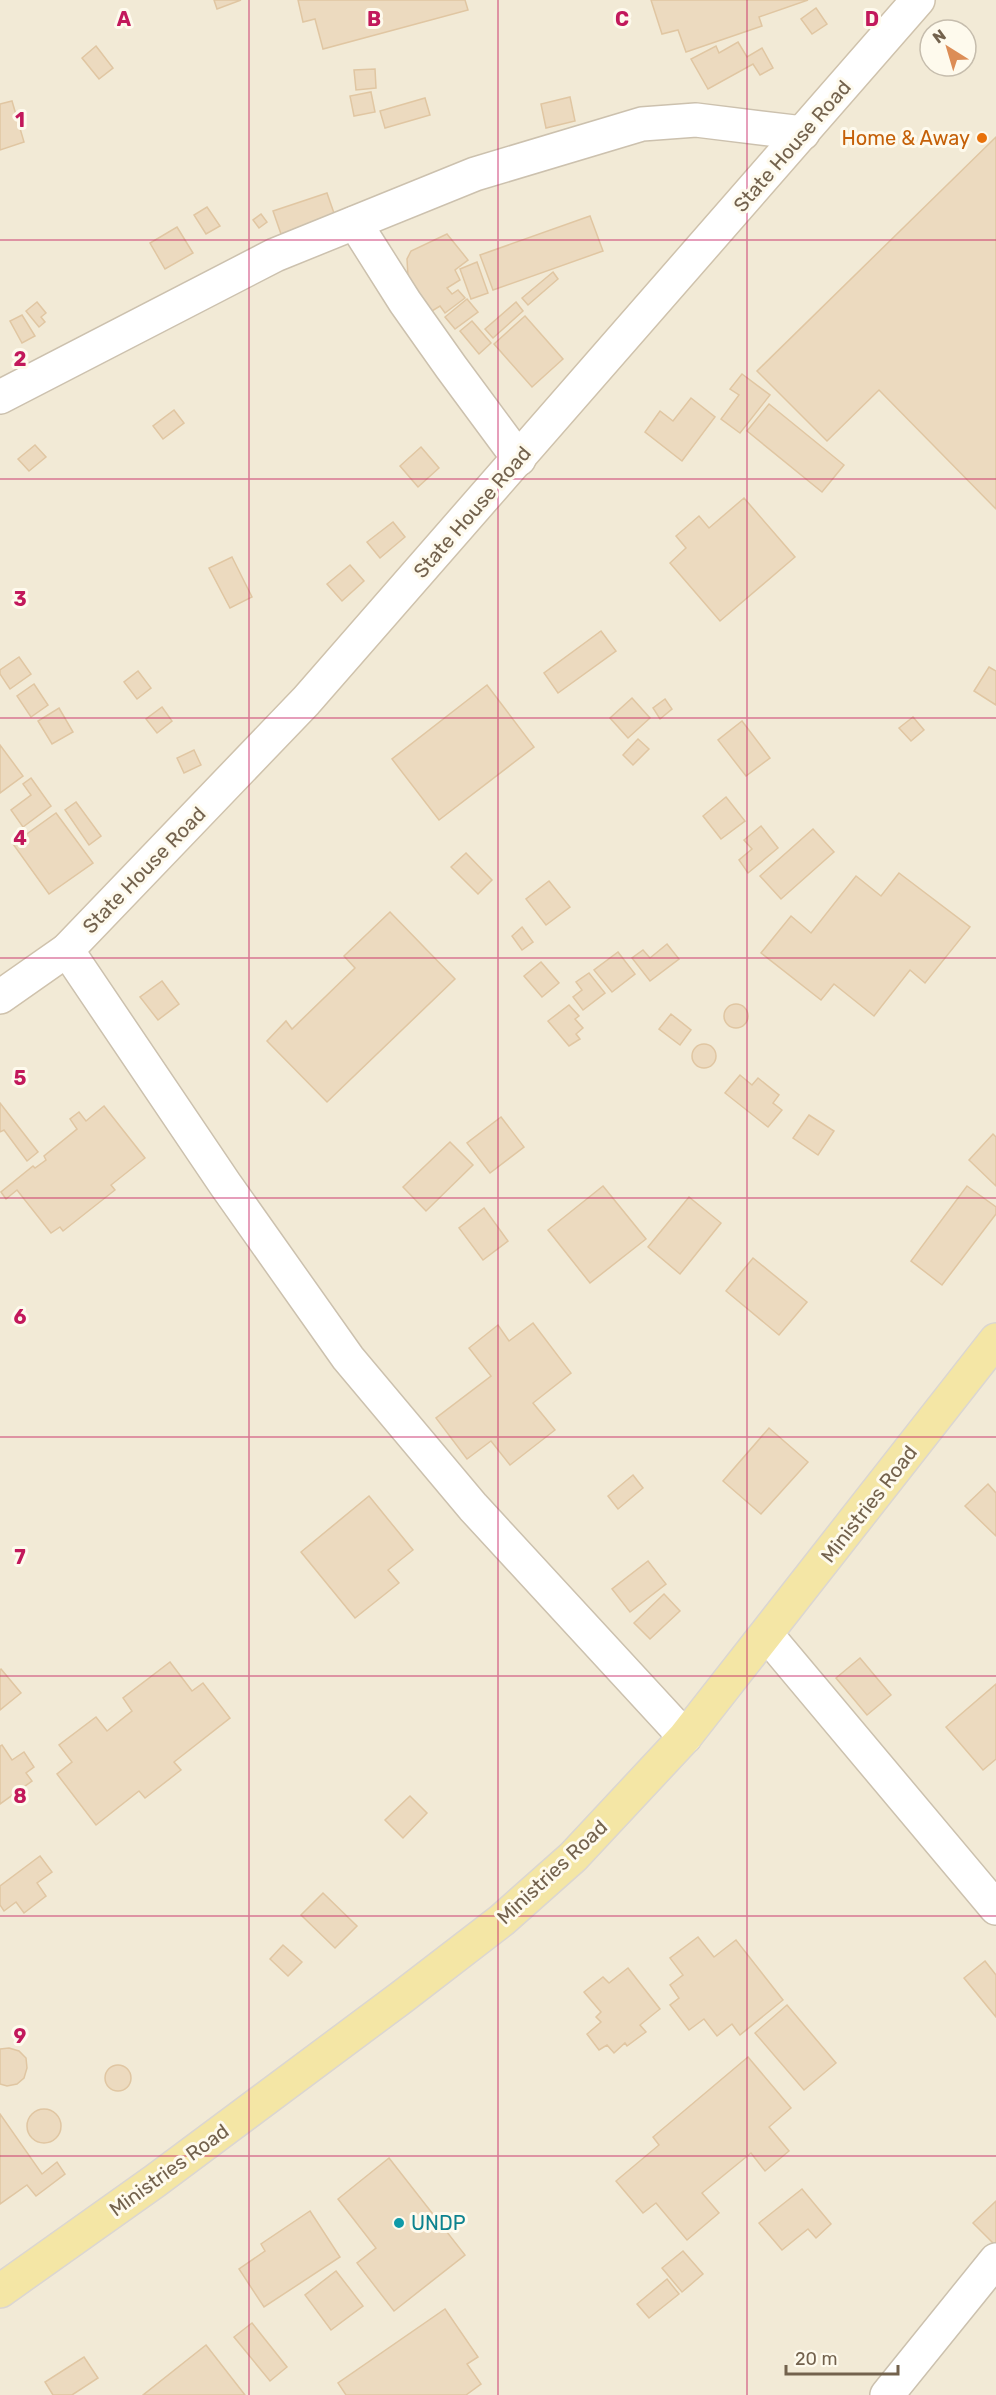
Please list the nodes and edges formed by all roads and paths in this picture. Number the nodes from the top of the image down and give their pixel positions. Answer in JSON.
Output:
{"nodes":[{"id":1,"x":918,"y":0,"type":"edge"},
{"id":2,"x":803,"y":133,"type":"junction"},
{"id":3,"x":355,"y":223,"type":"junction"},
{"id":4,"x":0,"y":397,"type":"edge"},
{"id":5,"x":519,"y":459,"type":"junction"},
{"id":6,"x":67,"y":950,"type":"junction"},
{"id":7,"x":0,"y":997,"type":"edge"},
{"id":8,"x":996,"y":1340,"type":"edge"},
{"id":9,"x":767,"y":1635,"type":"junction"},
{"id":10,"x":685,"y":1737,"type":"junction"},
{"id":11,"x":996,"y":1908,"type":"edge"},
{"id":12,"x":996,"y":2260,"type":"edge"},
{"id":13,"x":0,"y":2291,"type":"edge"},
{"id":14,"x":887,"y":2395,"type":"edge"}],
"edges":[{"from":1,"to":2,"type":"street","name":"State House Road"},
{"from":2,"to":3,"type":"street"},
{"from":2,"to":5,"type":"street","name":"State House Road"},
{"from":3,"to":4,"type":"street"},
{"from":3,"to":5,"type":"street"},
{"from":5,"to":6,"type":"street","name":"State House Road"},
{"from":6,"to":7,"type":"street","name":"State House Road"},
{"from":6,"to":10,"type":"street"},
{"from":8,"to":9,"type":"main road","name":"Ministries Road"},
{"from":9,"to":10,"type":"main road","name":"Ministries Road"},
{"from":9,"to":11,"type":"street"},
{"from":10,"to":13,"type":"main road","name":"Ministries Road"},
{"from":12,"to":14,"type":"street"}]}
